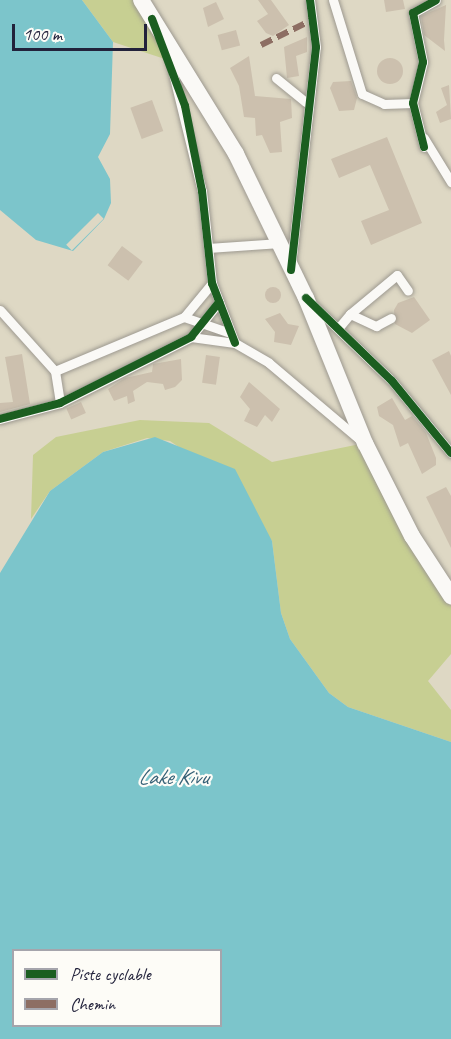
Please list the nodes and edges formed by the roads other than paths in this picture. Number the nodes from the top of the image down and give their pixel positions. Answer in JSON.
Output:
{"nodes":[{"id":1,"x":141,"y":0,"type":"edge"},
{"id":2,"x":310,"y":0,"type":"edge"},
{"id":3,"x":333,"y":0,"type":"edge"},
{"id":4,"x":436,"y":0,"type":"edge"},
{"id":5,"x":152,"y":19,"type":"junction"},
{"id":6,"x":276,"y":78,"type":"dead end"},
{"id":7,"x":306,"y":102,"type":"junction"},
{"id":8,"x":413,"y":103,"type":"junction"},
{"id":9,"x":417,"y":122,"type":"junction"},
{"id":10,"x":424,"y":147,"type":"dead end"},
{"id":11,"x":451,"y":182,"type":"edge"},
{"id":12,"x":280,"y":243,"type":"junction"},
{"id":13,"x":208,"y":248,"type":"junction"},
{"id":14,"x":291,"y":270,"type":"junction"},
{"id":15,"x":212,"y":283,"type":"junction"},
{"id":16,"x":408,"y":291,"type":"dead end"},
{"id":17,"x":306,"y":298,"type":"junction"},
{"id":18,"x":219,"y":302,"type":"junction"},
{"id":19,"x":0,"y":310,"type":"edge"},
{"id":20,"x":350,"y":314,"type":"junction"},
{"id":21,"x":184,"y":317,"type":"junction"},
{"id":22,"x":391,"y":318,"type":"dead end"},
{"id":23,"x":204,"y":323,"type":"junction"},
{"id":24,"x":340,"y":326,"type":"junction"},
{"id":25,"x":230,"y":333,"type":"junction"},
{"id":26,"x":191,"y":337,"type":"junction"},
{"id":27,"x":235,"y":343,"type":"junction"},
{"id":28,"x":56,"y":371,"type":"junction"},
{"id":29,"x":60,"y":403,"type":"junction"},
{"id":30,"x":0,"y":419,"type":"edge"},
{"id":31,"x":365,"y":443,"type":"junction"},
{"id":32,"x":451,"y":453,"type":"edge"},
{"id":33,"x":451,"y":596,"type":"edge"}],
"edges":[{"from":1,"to":5,"type":"highway"},
{"from":2,"to":7,"type":"street"},
{"from":3,"to":8,"type":"street"},
{"from":4,"to":8,"type":"street"},
{"from":5,"to":12,"type":"highway"},
{"from":5,"to":13,"type":"street"},
{"from":6,"to":7,"type":"street"},
{"from":7,"to":14,"type":"street"},
{"from":8,"to":9,"type":"street"},
{"from":9,"to":10,"type":"street"},
{"from":9,"to":11,"type":"street"},
{"from":12,"to":13,"type":"street"},
{"from":12,"to":14,"type":"highway"},
{"from":13,"to":15,"type":"street"},
{"from":14,"to":17,"type":"highway"},
{"from":15,"to":18,"type":"street"},
{"from":15,"to":21,"type":"street"},
{"from":16,"to":20,"type":"street"},
{"from":17,"to":24,"type":"street"},
{"from":17,"to":31,"type":"highway"},
{"from":18,"to":23,"type":"street"},
{"from":18,"to":25,"type":"street"},
{"from":19,"to":28,"type":"street"},
{"from":20,"to":22,"type":"street"},
{"from":20,"to":24,"type":"street"},
{"from":21,"to":23,"type":"street"},
{"from":21,"to":28,"type":"street"},
{"from":23,"to":25,"type":"street"},
{"from":23,"to":26,"type":"street"},
{"from":24,"to":32,"type":"street"},
{"from":25,"to":27,"type":"street"},
{"from":26,"to":27,"type":"street"},
{"from":26,"to":29,"type":"street"},
{"from":27,"to":31,"type":"street"},
{"from":28,"to":29,"type":"street"},
{"from":29,"to":30,"type":"street"},
{"from":31,"to":33,"type":"highway"}]}
